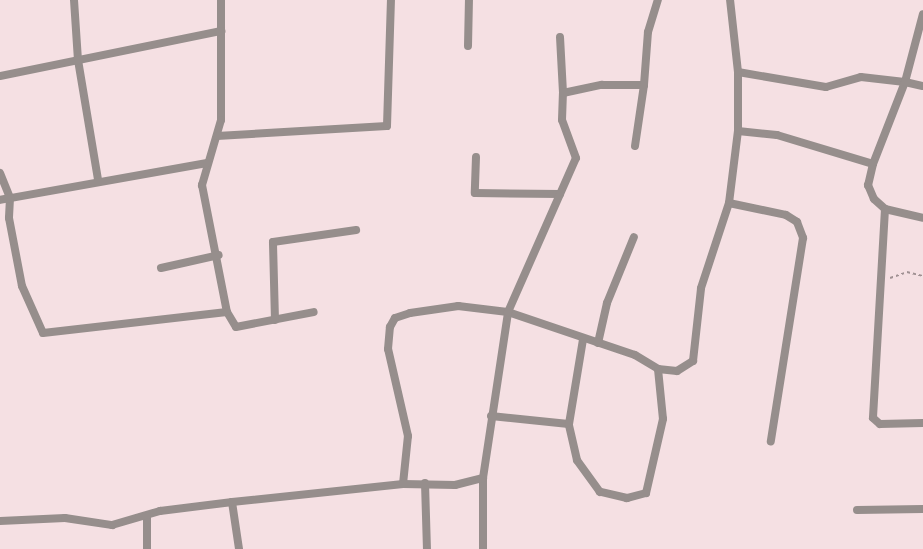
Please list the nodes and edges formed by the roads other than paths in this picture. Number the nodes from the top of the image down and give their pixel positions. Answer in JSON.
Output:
{"nodes":[{"id":1,"x":74,"y":0,"type":"edge"},
{"id":2,"x":221,"y":0,"type":"edge"},
{"id":3,"x":391,"y":0,"type":"edge"},
{"id":4,"x":469,"y":0,"type":"edge"},
{"id":5,"x":658,"y":0,"type":"edge"},
{"id":6,"x":730,"y":0,"type":"edge"},
{"id":7,"x":923,"y":14,"type":"edge"},
{"id":8,"x":221,"y":31,"type":"junction"},
{"id":9,"x":560,"y":37,"type":"dead end"},
{"id":10,"x":468,"y":46,"type":"dead end"},
{"id":11,"x":78,"y":60,"type":"junction"},
{"id":12,"x":738,"y":72,"type":"junction"},
{"id":13,"x":0,"y":76,"type":"edge"},
{"id":14,"x":905,"y":82,"type":"junction"},
{"id":15,"x":644,"y":85,"type":"junction"},
{"id":16,"x":923,"y":86,"type":"edge"},
{"id":17,"x":563,"y":93,"type":"junction"},
{"id":18,"x":738,"y":131,"type":"junction"},
{"id":19,"x":217,"y":136,"type":"junction"},
{"id":20,"x":636,"y":146,"type":"dead end"},
{"id":21,"x":476,"y":157,"type":"dead end"},
{"id":22,"x":207,"y":163,"type":"junction"},
{"id":23,"x":873,"y":164,"type":"junction"},
{"id":24,"x":0,"y":173,"type":"edge"},
{"id":25,"x":98,"y":179,"type":"junction"},
{"id":26,"x":560,"y":194,"type":"junction"},
{"id":27,"x":10,"y":198,"type":"junction"},
{"id":28,"x":0,"y":200,"type":"edge"},
{"id":29,"x":729,"y":203,"type":"junction"},
{"id":30,"x":885,"y":209,"type":"junction"},
{"id":31,"x":923,"y":218,"type":"edge"},
{"id":32,"x":356,"y":230,"type":"dead end"},
{"id":33,"x":634,"y":237,"type":"dead end"},
{"id":34,"x":219,"y":255,"type":"junction"},
{"id":35,"x":161,"y":268,"type":"dead end"},
{"id":36,"x":227,"y":312,"type":"junction"},
{"id":37,"x":314,"y":312,"type":"dead end"},
{"id":38,"x":508,"y":312,"type":"junction"},
{"id":39,"x":275,"y":320,"type":"junction"},
{"id":40,"x":583,"y":339,"type":"junction"},
{"id":41,"x":598,"y":343,"type":"junction"},
{"id":42,"x":658,"y":369,"type":"junction"},
{"id":43,"x":491,"y":416,"type":"junction"},
{"id":44,"x":923,"y":423,"type":"edge"},
{"id":45,"x":569,"y":424,"type":"junction"},
{"id":46,"x":771,"y":441,"type":"dead end"},
{"id":47,"x":483,"y":478,"type":"junction"},
{"id":48,"x":425,"y":483,"type":"junction"},
{"id":49,"x":403,"y":484,"type":"junction"},
{"id":50,"x":232,"y":502,"type":"junction"},
{"id":51,"x":923,"y":508,"type":"edge"},
{"id":52,"x":857,"y":510,"type":"dead end"},
{"id":53,"x":147,"y":518,"type":"junction"},
{"id":54,"x":0,"y":521,"type":"edge"},
{"id":55,"x":147,"y":549,"type":"edge"},
{"id":56,"x":239,"y":549,"type":"edge"},
{"id":57,"x":427,"y":549,"type":"edge"},
{"id":58,"x":483,"y":549,"type":"edge"}],
"edges":[{"from":1,"to":11,"type":"street"},
{"from":2,"to":8,"type":"street"},
{"from":3,"to":19,"type":"street"},
{"from":4,"to":10,"type":"street"},
{"from":5,"to":15,"type":"street"},
{"from":6,"to":12,"type":"street"},
{"from":7,"to":14,"type":"street"},
{"from":8,"to":11,"type":"street"},
{"from":8,"to":19,"type":"street"},
{"from":9,"to":17,"type":"street"},
{"from":11,"to":13,"type":"street"},
{"from":11,"to":25,"type":"street"},
{"from":12,"to":14,"type":"street"},
{"from":12,"to":18,"type":"street"},
{"from":14,"to":16,"type":"street"},
{"from":14,"to":23,"type":"street"},
{"from":15,"to":17,"type":"street"},
{"from":15,"to":20,"type":"street"},
{"from":17,"to":26,"type":"street"},
{"from":18,"to":23,"type":"street"},
{"from":18,"to":29,"type":"street"},
{"from":19,"to":22,"type":"street"},
{"from":21,"to":26,"type":"street"},
{"from":22,"to":25,"type":"street"},
{"from":22,"to":34,"type":"street"},
{"from":23,"to":30,"type":"street"},
{"from":24,"to":27,"type":"street"},
{"from":25,"to":27,"type":"street"},
{"from":26,"to":38,"type":"street"},
{"from":27,"to":28,"type":"street"},
{"from":27,"to":36,"type":"street"},
{"from":29,"to":42,"type":"street"},
{"from":29,"to":46,"type":"street"},
{"from":30,"to":31,"type":"street"},
{"from":30,"to":44,"type":"street"},
{"from":32,"to":39,"type":"street"},
{"from":33,"to":41,"type":"street"},
{"from":34,"to":35,"type":"street"},
{"from":34,"to":36,"type":"street"},
{"from":36,"to":39,"type":"street"},
{"from":37,"to":39,"type":"street"},
{"from":38,"to":40,"type":"street"},
{"from":38,"to":43,"type":"street"},
{"from":38,"to":49,"type":"street"},
{"from":40,"to":41,"type":"street"},
{"from":40,"to":45,"type":"street"},
{"from":41,"to":42,"type":"street"},
{"from":42,"to":45,"type":"street"},
{"from":43,"to":45,"type":"street"},
{"from":43,"to":47,"type":"street"},
{"from":47,"to":48,"type":"street"},
{"from":47,"to":58,"type":"street"},
{"from":48,"to":49,"type":"street"},
{"from":48,"to":57,"type":"street"},
{"from":49,"to":50,"type":"street"},
{"from":50,"to":53,"type":"street"},
{"from":50,"to":56,"type":"street"},
{"from":51,"to":52,"type":"street"},
{"from":53,"to":54,"type":"street"},
{"from":53,"to":55,"type":"street"}]}
